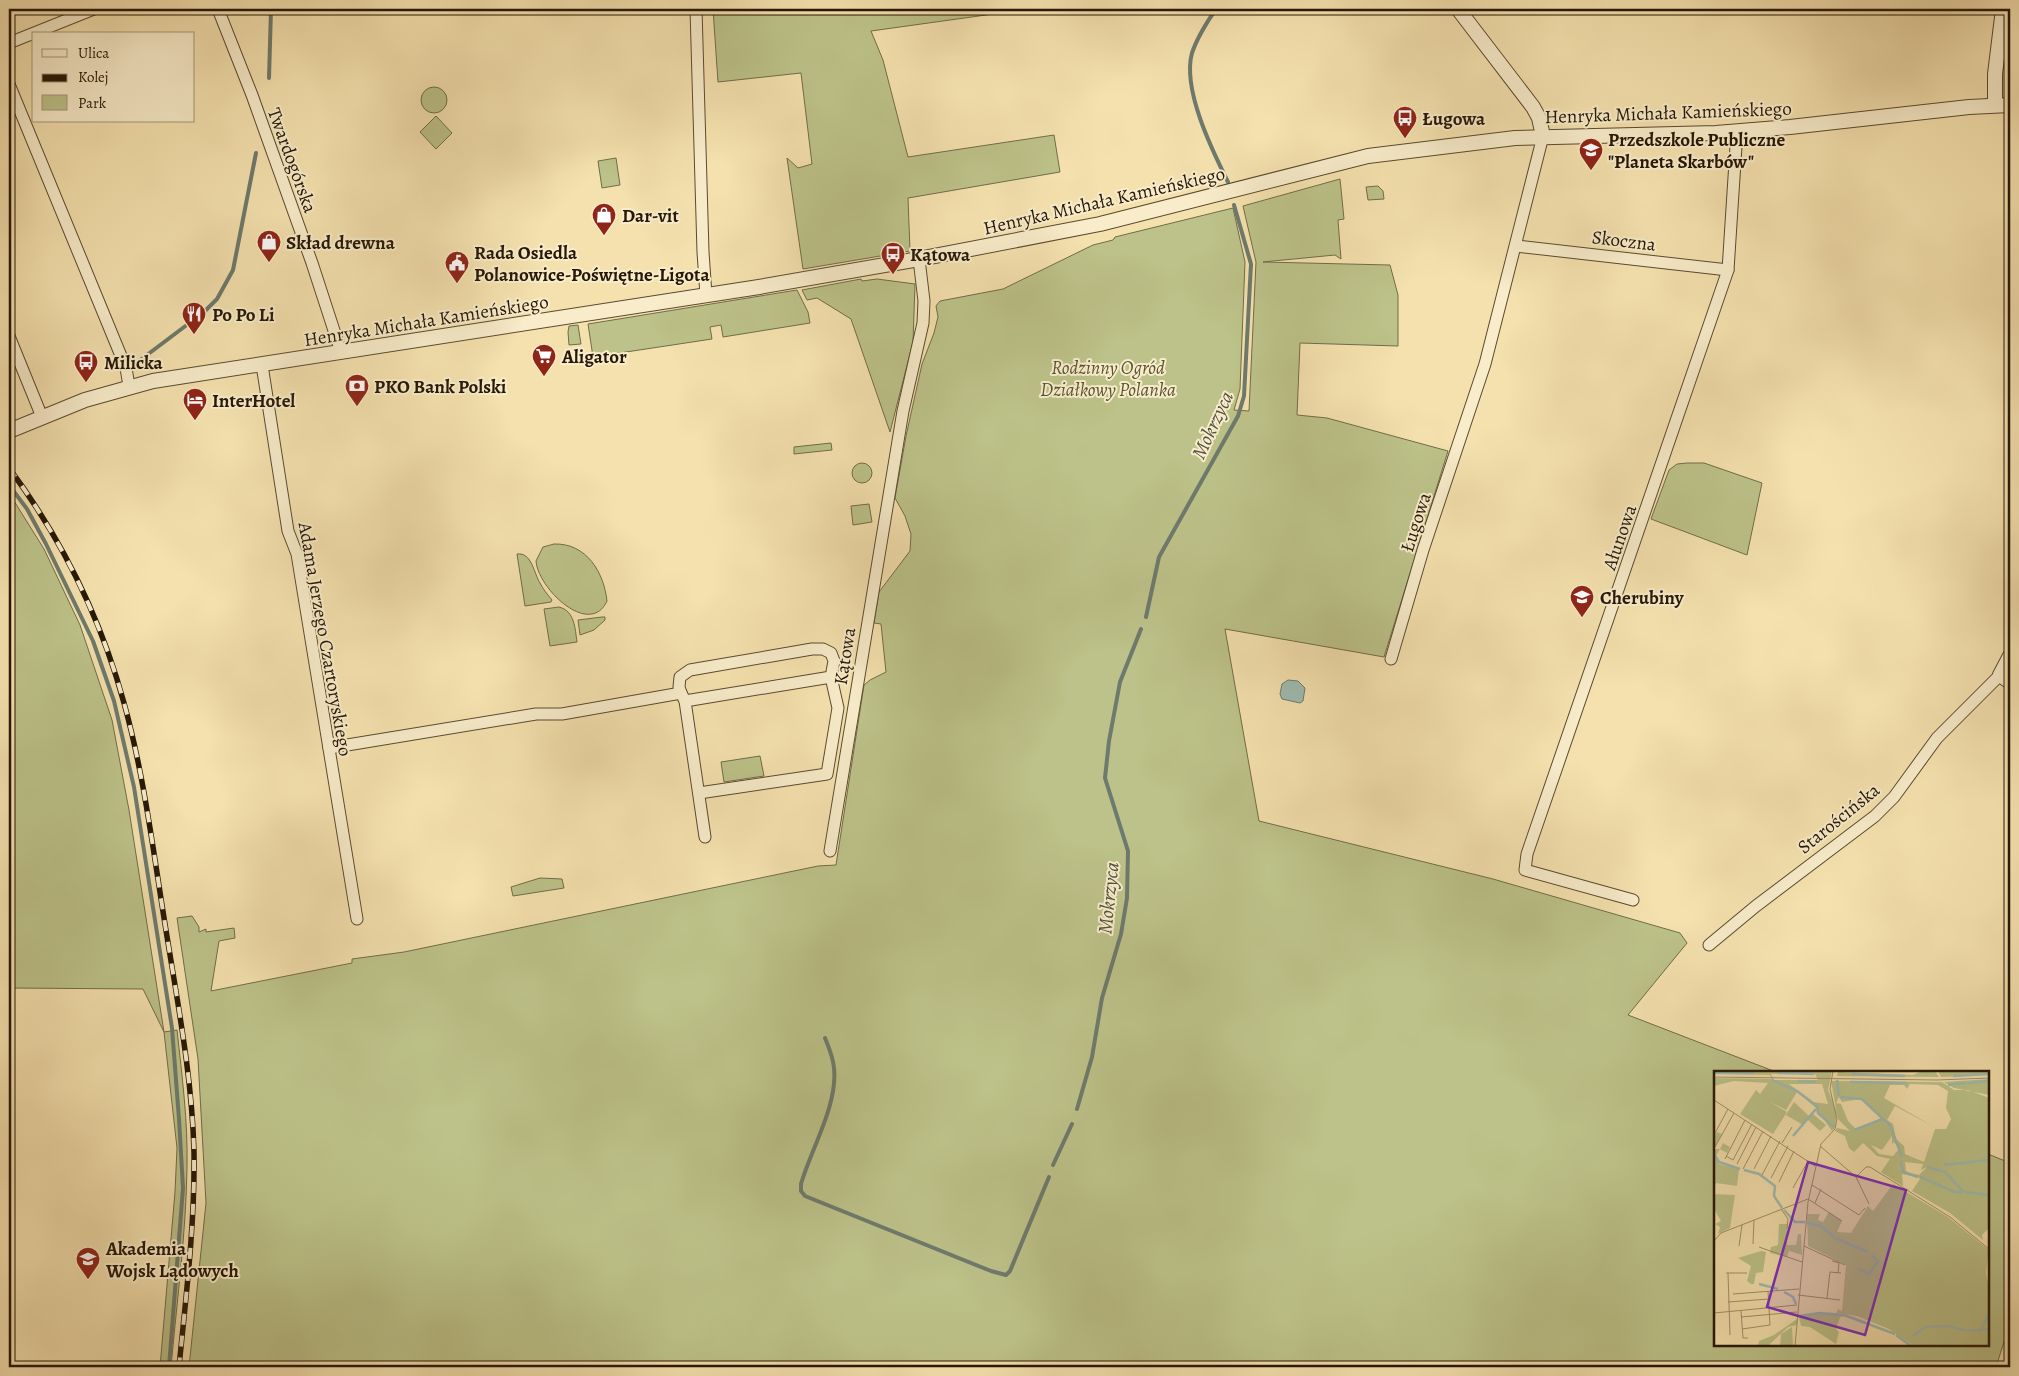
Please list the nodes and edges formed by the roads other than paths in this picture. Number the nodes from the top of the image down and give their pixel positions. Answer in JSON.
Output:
{"nodes":[{"id":1,"x":94,"y":9,"type":"edge"},
{"id":2,"x":218,"y":9,"type":"edge"},
{"id":3,"x":696,"y":9,"type":"edge"},
{"id":4,"x":1458,"y":9,"type":"edge"},
{"id":5,"x":2003,"y":9,"type":"edge"},
{"id":6,"x":36,"y":32,"type":"edge"},
{"id":7,"x":32,"y":34,"type":"edge"},
{"id":8,"x":9,"y":43,"type":"edge"},
{"id":9,"x":9,"y":84,"type":"edge"},
{"id":10,"x":1995,"y":105,"type":"junction"},
{"id":11,"x":2010,"y":105,"type":"edge"},
{"id":12,"x":1737,"y":131,"type":"junction"},
{"id":13,"x":1543,"y":136,"type":"junction"},
{"id":14,"x":1516,"y":246,"type":"junction"},
{"id":15,"x":919,"y":259,"type":"junction"},
{"id":16,"x":1728,"y":270,"type":"junction"},
{"id":17,"x":706,"y":295,"type":"junction"},
{"id":18,"x":9,"y":336,"type":"edge"},
{"id":19,"x":341,"y":352,"type":"junction"},
{"id":20,"x":262,"y":365,"type":"junction"},
{"id":21,"x":129,"y":386,"type":"junction"},
{"id":22,"x":42,"y":417,"type":"junction"},
{"id":23,"x":9,"y":432,"type":"edge"},
{"id":24,"x":2010,"y":656,"type":"edge"},
{"id":25,"x":1391,"y":658,"type":"dead end"},
{"id":26,"x":830,"y":677,"type":"junction"},
{"id":27,"x":2005,"y":678,"type":"edge"},
{"id":28,"x":683,"y":697,"type":"junction"},
{"id":29,"x":329,"y":748,"type":"junction"},
{"id":30,"x":699,"y":793,"type":"junction"},
{"id":31,"x":705,"y":838,"type":"dead end"},
{"id":32,"x":830,"y":851,"type":"dead end"},
{"id":33,"x":1633,"y":900,"type":"dead end"},
{"id":34,"x":357,"y":919,"type":"dead end"},
{"id":35,"x":1709,"y":945,"type":"dead end"}],
"edges":[{"from":1,"to":6,"type":"street"},
{"from":2,"to":19,"type":"street","name":"Twardogórska"},
{"from":3,"to":17,"type":"street"},
{"from":4,"to":13,"type":"street"},
{"from":5,"to":10,"type":"street"},
{"from":7,"to":8,"type":"street"},
{"from":9,"to":21,"type":"street"},
{"from":10,"to":11,"type":"street","name":"Henryka Michała Kamieńskiego"},
{"from":10,"to":12,"type":"street","name":"Henryka Michała Kamieńskiego"},
{"from":12,"to":13,"type":"street","name":"Henryka Michała Kamieńskiego"},
{"from":12,"to":16,"type":"street","name":"Ałunowa"},
{"from":13,"to":14,"type":"street","name":"Ługowa"},
{"from":13,"to":15,"type":"street","name":"Henryka Michała Kamieńskiego"},
{"from":14,"to":16,"type":"street","name":"Skoczna"},
{"from":14,"to":25,"type":"street","name":"Ługowa"},
{"from":15,"to":17,"type":"street","name":"Henryka Michała Kamieńskiego"},
{"from":15,"to":32,"type":"street","name":"Kątowa"},
{"from":16,"to":33,"type":"street","name":"Ałunowa"},
{"from":17,"to":19,"type":"street","name":"Henryka Michała Kamieńskiego"},
{"from":18,"to":22,"type":"street"},
{"from":19,"to":20,"type":"street","name":"Henryka Michała Kamieńskiego"},
{"from":20,"to":21,"type":"street","name":"Henryka Michała Kamieńskiego"},
{"from":20,"to":29,"type":"street","name":"Adama Jerzego Czartoryskiego"},
{"from":21,"to":22,"type":"street","name":"Henryka Michała Kamieńskiego"},
{"from":22,"to":23,"type":"street","name":"Henryka Michała Kamieńskiego"},
{"from":24,"to":27,"type":"street","name":"Starościńska"},
{"from":26,"to":28,"type":"street"},
{"from":26,"to":28,"type":"street"},
{"from":26,"to":30,"type":"street"},
{"from":27,"to":35,"type":"street","name":"Starościńska"},
{"from":28,"to":29,"type":"street"},
{"from":28,"to":30,"type":"street"},
{"from":29,"to":34,"type":"street","name":"Adama Jerzego Czartoryskiego"},
{"from":30,"to":31,"type":"street"}]}
